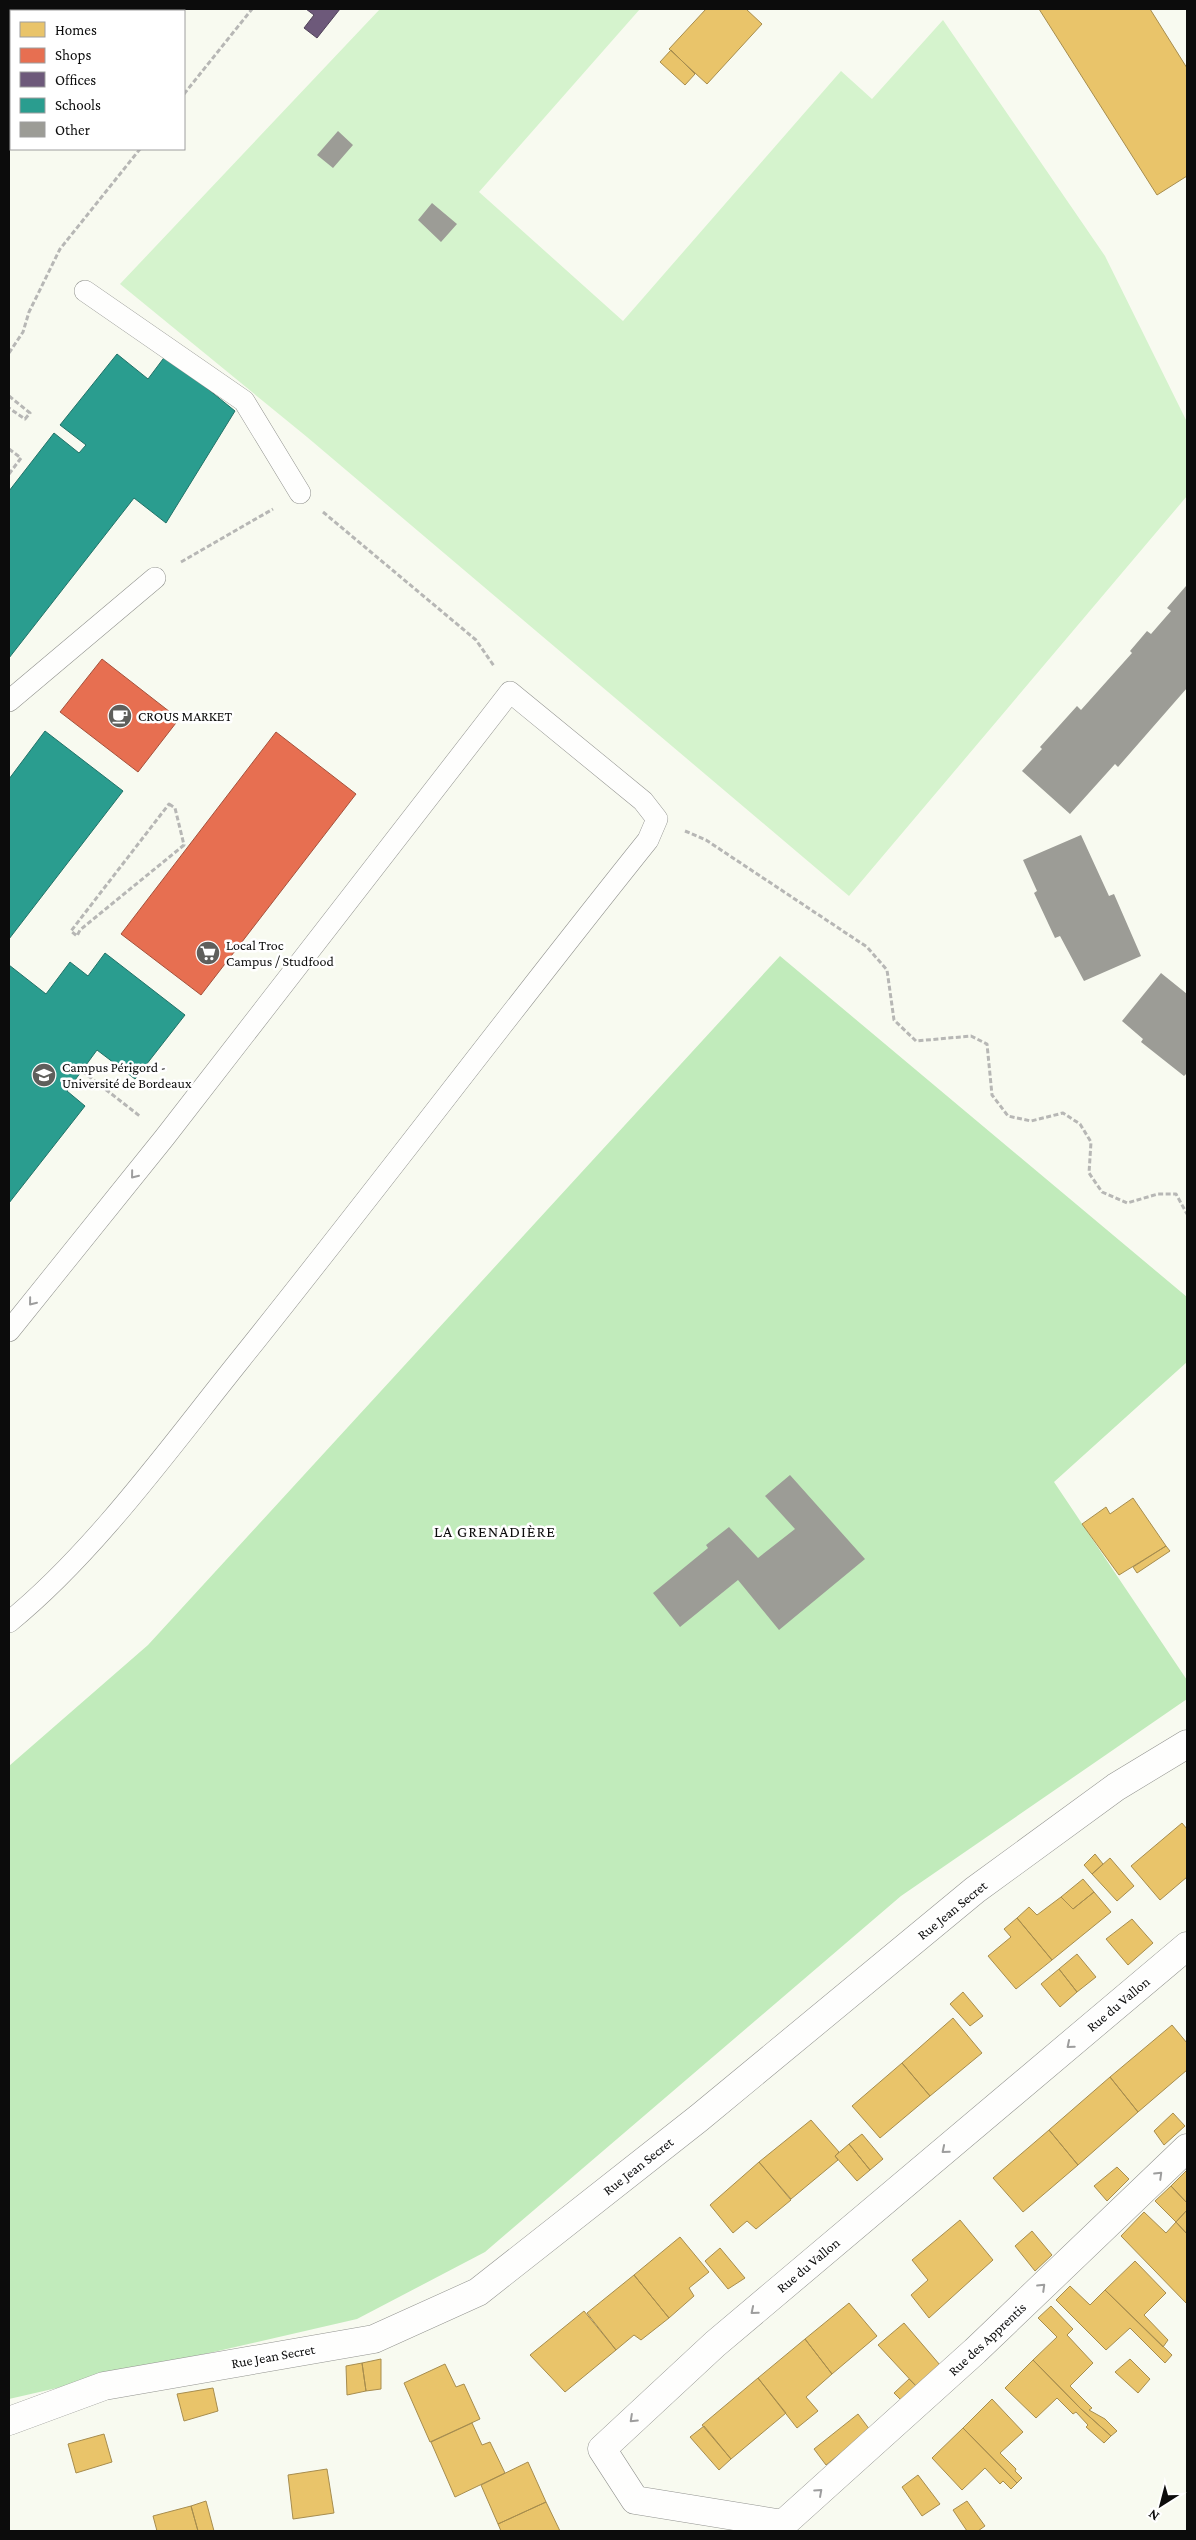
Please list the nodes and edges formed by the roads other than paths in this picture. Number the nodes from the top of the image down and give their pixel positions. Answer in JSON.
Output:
{"nodes":[{"id":1,"x":85,"y":291,"type":"dead end"},
{"id":2,"x":300,"y":493,"type":"road end"},
{"id":3,"x":155,"y":578,"type":"road end"},
{"id":4,"x":9,"y":701,"type":"edge"},
{"id":5,"x":9,"y":1332,"type":"edge"},
{"id":6,"x":9,"y":1622,"type":"edge"},
{"id":7,"x":1187,"y":1744,"type":"edge"},
{"id":8,"x":1187,"y":1946,"type":"edge"},
{"id":9,"x":1187,"y":2148,"type":"edge"},
{"id":10,"x":9,"y":2420,"type":"edge"},
{"id":11,"x":784,"y":2528,"type":"edge"}],
"edges":[{"from":1,"to":2,"type":"lane"},
{"from":3,"to":4,"type":"lane"},
{"from":6,"to":5,"type":"lane","one_way":true},
{"from":7,"to":10,"type":"street","name":"Rue Jean Secret"},
{"from":8,"to":11,"type":"street","name":"Rue du Vallon","one_way":true},
{"from":11,"to":9,"type":"street","name":"Rue des Apprentis","one_way":true}]}
